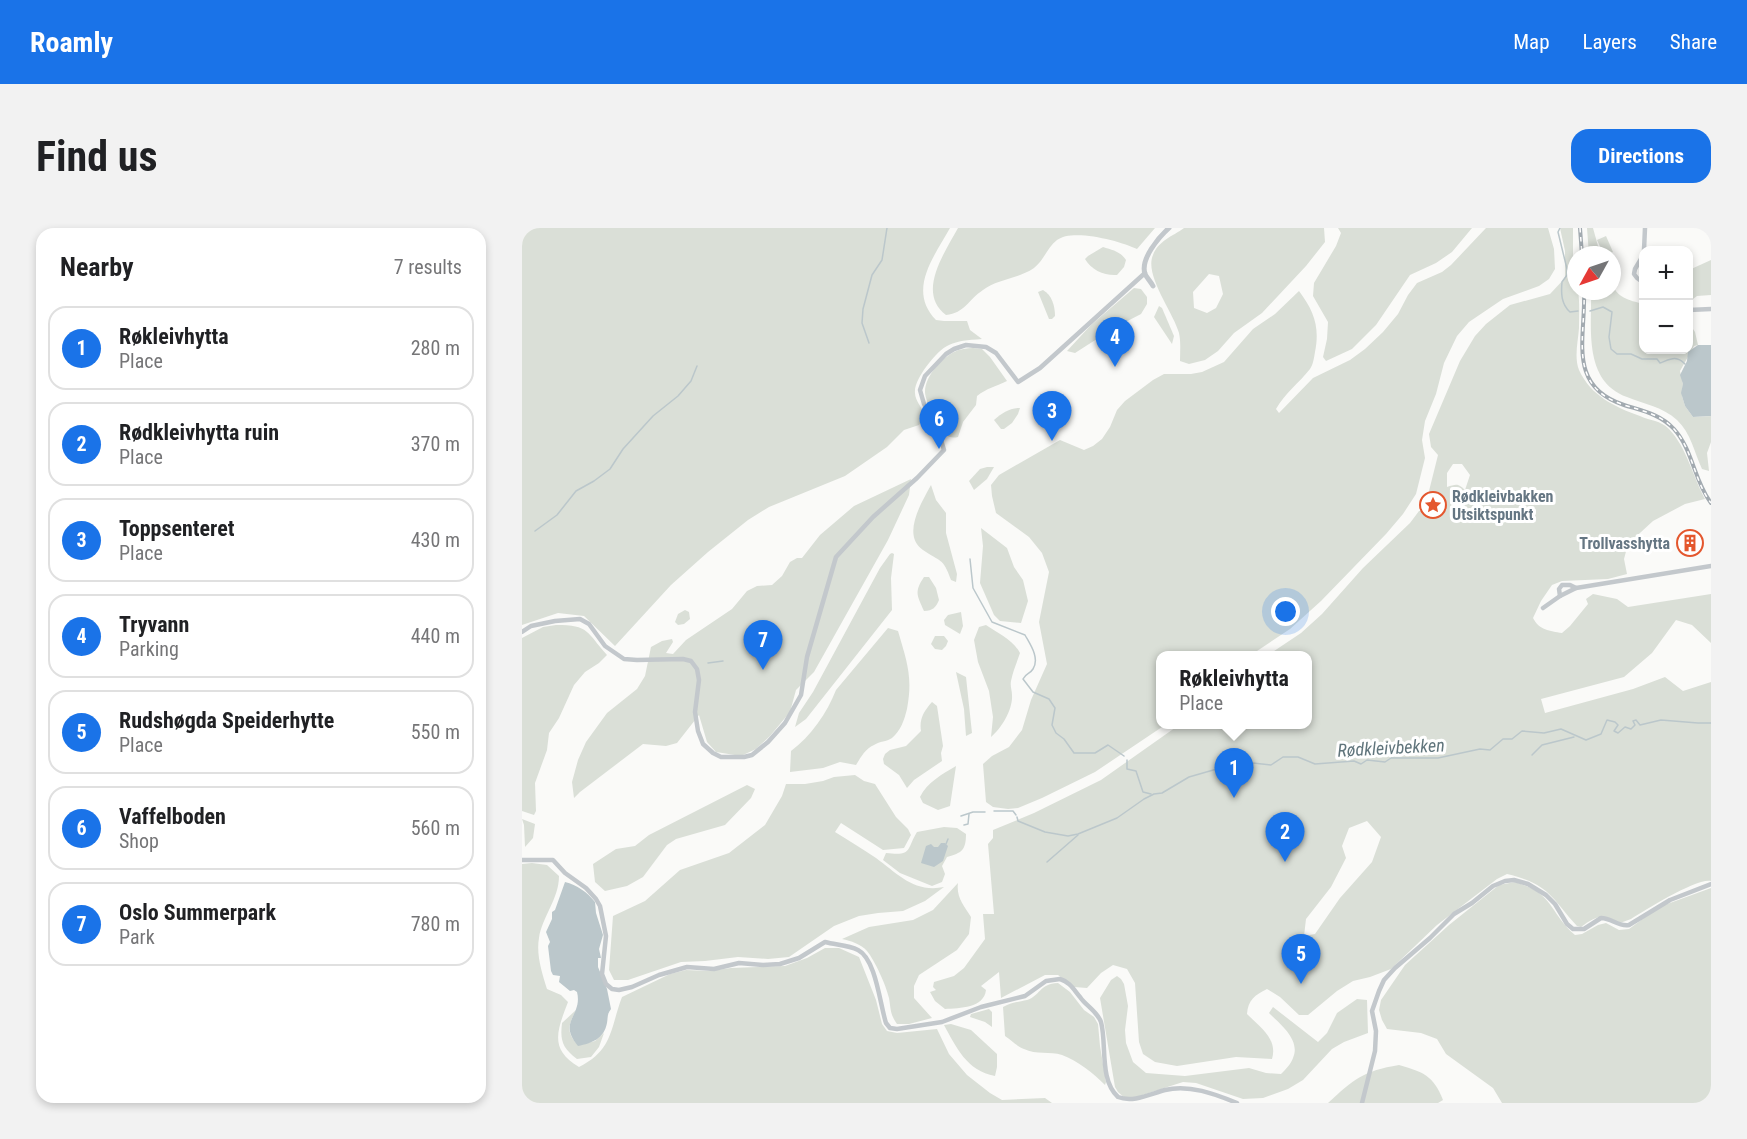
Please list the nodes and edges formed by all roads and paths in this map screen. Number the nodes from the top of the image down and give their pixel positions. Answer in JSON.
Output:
{"nodes":[{"id":1,"x":1169,"y":228,"type":"edge"},
{"id":2,"x":1645,"y":228,"type":"edge"},
{"id":3,"x":1644,"y":246,"type":"edge"},
{"id":4,"x":1639,"y":264,"type":"edge"},
{"id":5,"x":1145,"y":273,"type":"junction"},
{"id":6,"x":1639,"y":279,"type":"edge"},
{"id":7,"x":1153,"y":286,"type":"dead end"},
{"id":8,"x":1711,"y":309,"type":"edge"},
{"id":9,"x":1693,"y":310,"type":"edge"},
{"id":10,"x":1711,"y":566,"type":"edge"},
{"id":11,"x":1576,"y":588,"type":"junction"},
{"id":12,"x":1560,"y":596,"type":"junction"},
{"id":13,"x":1544,"y":608,"type":"dead end"},
{"id":14,"x":522,"y":632,"type":"edge"},
{"id":15,"x":522,"y":860,"type":"edge"},
{"id":16,"x":1711,"y":884,"type":"edge"},
{"id":17,"x":1237,"y":1103,"type":"edge"},
{"id":18,"x":1362,"y":1103,"type":"edge"}],
"edges":[{"from":1,"to":5,"type":"street"},
{"from":2,"to":3,"type":"street"},
{"from":4,"to":6,"type":"street"},
{"from":5,"to":7,"type":"street"},
{"from":5,"to":14,"type":"street"},
{"from":8,"to":9,"type":"street"},
{"from":10,"to":11,"type":"street"},
{"from":11,"to":12,"type":"street"},
{"from":11,"to":12,"type":"street"},
{"from":12,"to":13,"type":"street"},
{"from":15,"to":17,"type":"street"},
{"from":16,"to":18,"type":"street"}]}
